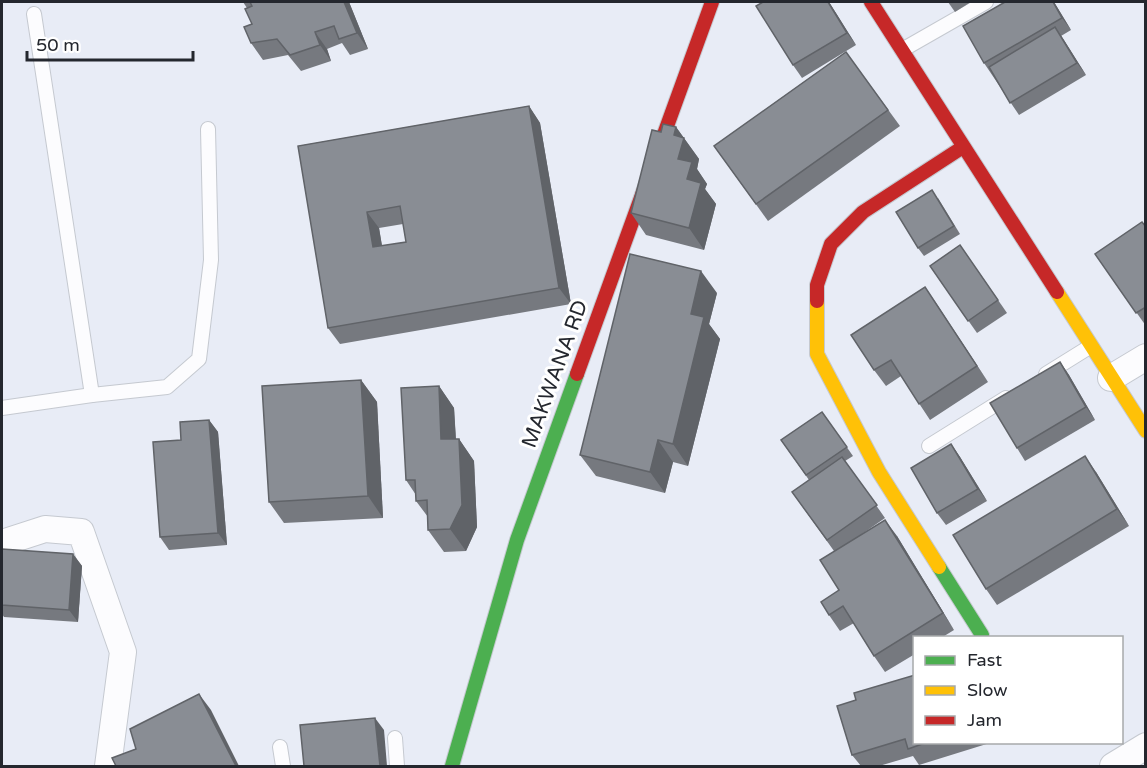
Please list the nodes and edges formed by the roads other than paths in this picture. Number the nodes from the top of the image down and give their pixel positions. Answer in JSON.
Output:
{"nodes":[{"id":1,"x":712,"y":2,"type":"edge"},
{"id":2,"x":871,"y":2,"type":"edge"},
{"id":3,"x":986,"y":2,"type":"edge"},
{"id":4,"x":34,"y":14,"type":"dead end"},
{"id":5,"x":902,"y":50,"type":"junction"},
{"id":6,"x":208,"y":129,"type":"dead end"},
{"id":7,"x":963,"y":147,"type":"junction"},
{"id":8,"x":1091,"y":346,"type":"junction"},
{"id":9,"x":1146,"y":357,"type":"edge"},
{"id":10,"x":1111,"y":378,"type":"junction"},
{"id":11,"x":92,"y":395,"type":"junction"},
{"id":12,"x":2,"y":408,"type":"edge"},
{"id":13,"x":1146,"y":431,"type":"edge"},
{"id":14,"x":929,"y":446,"type":"dead end"},
{"id":15,"x":2,"y":543,"type":"edge"},
{"id":16,"x":982,"y":635,"type":"dead end"},
{"id":17,"x":395,"y":738,"type":"dead end"},
{"id":18,"x":280,"y":747,"type":"dead end"},
{"id":19,"x":1146,"y":747,"type":"edge"},
{"id":20,"x":108,"y":766,"type":"edge"},
{"id":21,"x":283,"y":766,"type":"edge"},
{"id":22,"x":397,"y":766,"type":"edge"},
{"id":23,"x":452,"y":766,"type":"edge"},
{"id":24,"x":1113,"y":766,"type":"edge"}],
"edges":[{"from":1,"to":23,"type":"street","name":"MAKWANA RD"},
{"from":2,"to":5,"type":"street"},
{"from":3,"to":5,"type":"lane"},
{"from":4,"to":11,"type":"lane"},
{"from":5,"to":7,"type":"street"},
{"from":6,"to":11,"type":"lane"},
{"from":7,"to":8,"type":"street"},
{"from":7,"to":16,"type":"street"},
{"from":8,"to":10,"type":"street"},
{"from":8,"to":14,"type":"lane"},
{"from":9,"to":10,"type":"street"},
{"from":10,"to":13,"type":"street"},
{"from":11,"to":12,"type":"lane"},
{"from":15,"to":20,"type":"street"},
{"from":17,"to":22,"type":"lane"},
{"from":18,"to":21,"type":"lane"},
{"from":19,"to":24,"type":"street"}]}
